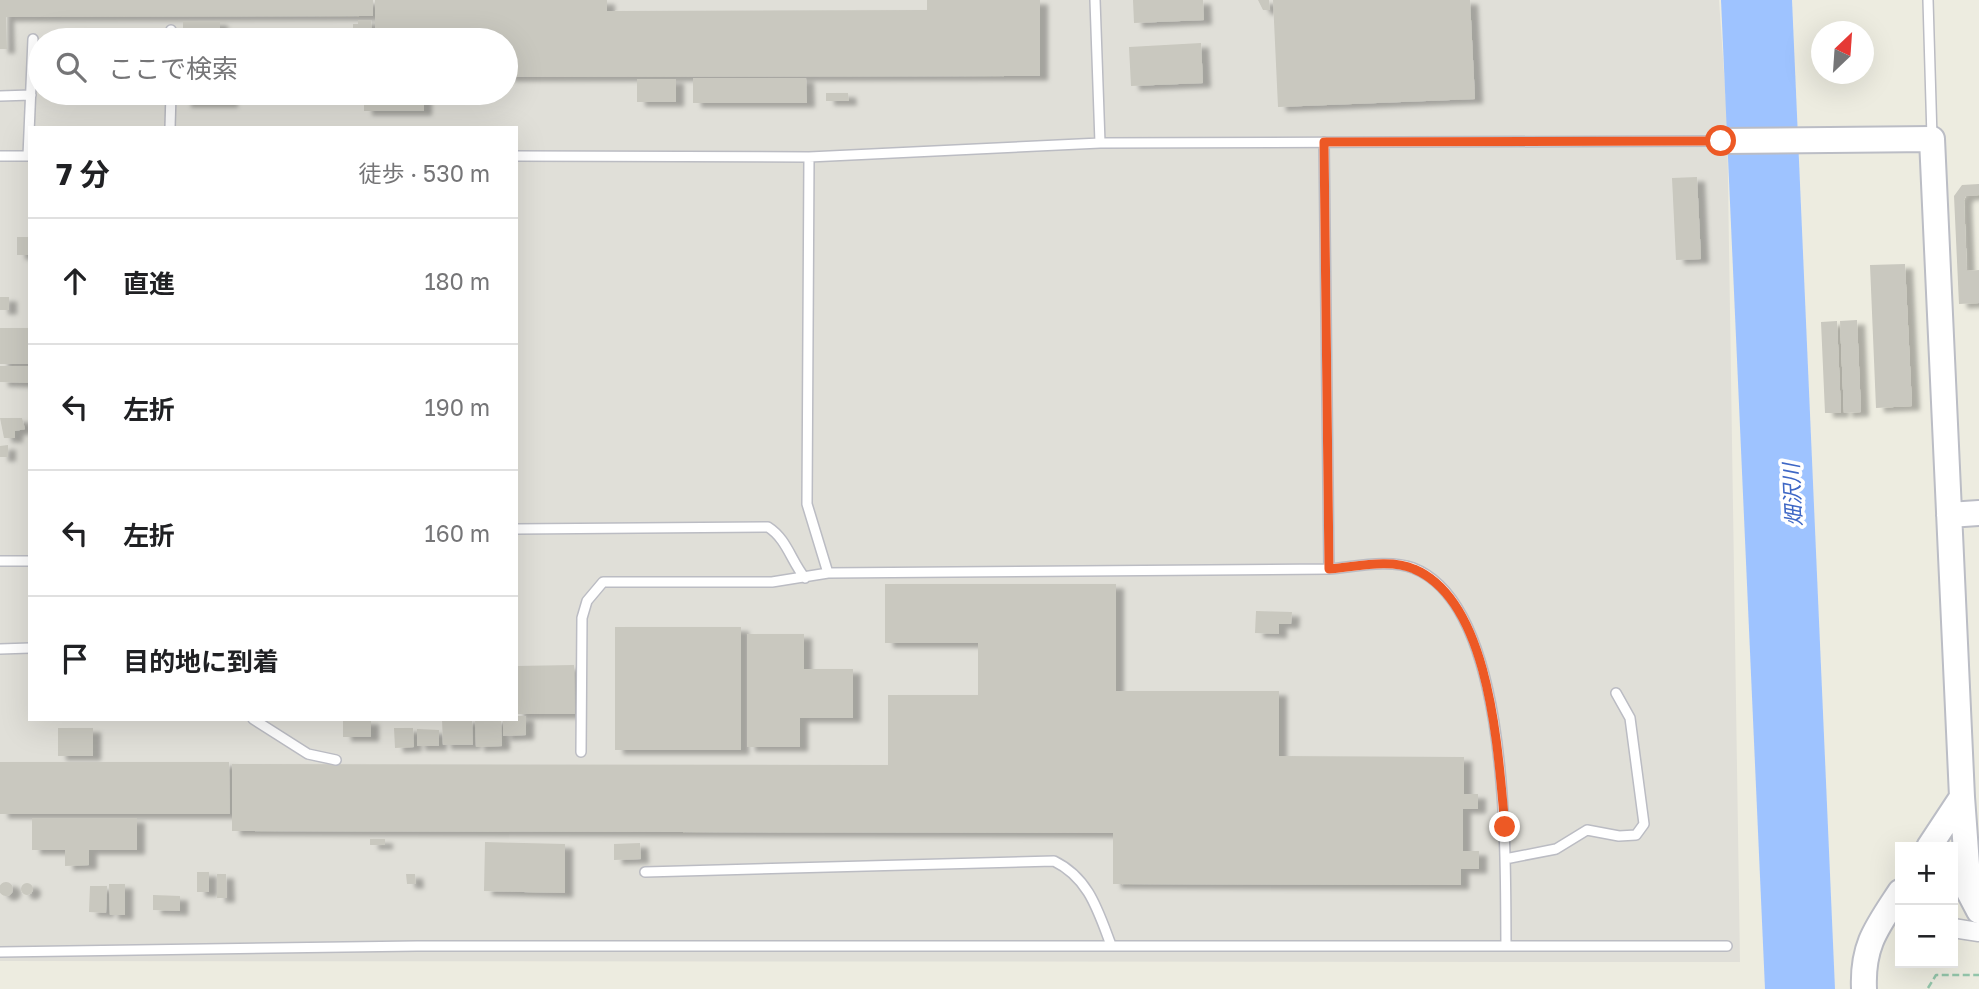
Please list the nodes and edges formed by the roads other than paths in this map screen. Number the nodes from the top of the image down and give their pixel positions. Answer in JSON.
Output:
{"nodes":[{"id":1,"x":1095,"y":0,"type":"edge"},
{"id":2,"x":1928,"y":0,"type":"edge"},
{"id":3,"x":28,"y":95,"type":"edge"},
{"id":4,"x":0,"y":96,"type":"edge"},
{"id":5,"x":31,"y":105,"type":"edge"},
{"id":6,"x":170,"y":105,"type":"edge"},
{"id":7,"x":30,"y":126,"type":"edge"},
{"id":8,"x":170,"y":126,"type":"edge"},
{"id":9,"x":1933,"y":139,"type":"junction"},
{"id":10,"x":1721,"y":141,"type":"joint"},
{"id":11,"x":1324,"y":142,"type":"junction"},
{"id":12,"x":1100,"y":143,"type":"junction"},
{"id":13,"x":0,"y":156,"type":"edge"},
{"id":14,"x":28,"y":156,"type":"edge"},
{"id":15,"x":518,"y":156,"type":"edge"},
{"id":16,"x":809,"y":157,"type":"junction"},
{"id":17,"x":1979,"y":513,"type":"edge"},
{"id":18,"x":1949,"y":514,"type":"junction"},
{"id":19,"x":518,"y":529,"type":"edge"},
{"id":20,"x":0,"y":561,"type":"edge"},
{"id":21,"x":28,"y":561,"type":"edge"},
{"id":22,"x":1329,"y":569,"type":"junction"},
{"id":23,"x":828,"y":573,"type":"junction"},
{"id":24,"x":805,"y":578,"type":"junction"},
{"id":25,"x":28,"y":648,"type":"edge"},
{"id":26,"x":0,"y":649,"type":"edge"},
{"id":27,"x":1616,"y":693,"type":"dead end"},
{"id":28,"x":256,"y":721,"type":"edge"},
{"id":29,"x":581,"y":752,"type":"dead end"},
{"id":30,"x":336,"y":760,"type":"dead end"},
{"id":31,"x":1962,"y":797,"type":"junction"},
{"id":32,"x":1932,"y":842,"type":"edge"},
{"id":33,"x":1505,"y":859,"type":"junction"},
{"id":34,"x":645,"y":872,"type":"dead end"},
{"id":35,"x":1979,"y":911,"type":"edge"},
{"id":36,"x":1892,"y":920,"type":"edge"},
{"id":37,"x":1958,"y":929,"type":"edge"},
{"id":38,"x":1979,"y":932,"type":"edge"},
{"id":39,"x":1111,"y":945,"type":"junction"},
{"id":40,"x":1506,"y":945,"type":"junction"},
{"id":41,"x":1727,"y":946,"type":"dead end"},
{"id":42,"x":0,"y":952,"type":"edge"},
{"id":43,"x":1864,"y":989,"type":"edge"}],
"edges":[{"from":1,"to":12,"type":"lane"},
{"from":2,"to":9,"type":"lane"},
{"from":3,"to":4,"type":"lane"},
{"from":5,"to":7,"type":"lane"},
{"from":6,"to":8,"type":"lane"},
{"from":9,"to":10,"type":"street"},
{"from":9,"to":18,"type":"street"},
{"from":10,"to":11,"type":"lane"},
{"from":11,"to":12,"type":"lane"},
{"from":11,"to":22,"type":"lane"},
{"from":12,"to":16,"type":"lane"},
{"from":13,"to":14,"type":"lane"},
{"from":15,"to":16,"type":"lane"},
{"from":16,"to":23,"type":"lane"},
{"from":17,"to":18,"type":"street"},
{"from":18,"to":31,"type":"street"},
{"from":19,"to":24,"type":"lane"},
{"from":20,"to":21,"type":"lane"},
{"from":22,"to":23,"type":"lane"},
{"from":22,"to":33,"type":"lane"},
{"from":23,"to":24,"type":"lane"},
{"from":24,"to":29,"type":"lane"},
{"from":25,"to":26,"type":"lane"},
{"from":27,"to":33,"type":"lane"},
{"from":28,"to":30,"type":"lane"},
{"from":31,"to":32,"type":"street"},
{"from":31,"to":35,"type":"street"},
{"from":33,"to":40,"type":"lane"},
{"from":34,"to":39,"type":"lane"},
{"from":36,"to":43,"type":"street"},
{"from":37,"to":38,"type":"street"},
{"from":39,"to":40,"type":"lane"},
{"from":39,"to":42,"type":"lane"},
{"from":40,"to":41,"type":"lane"}]}
